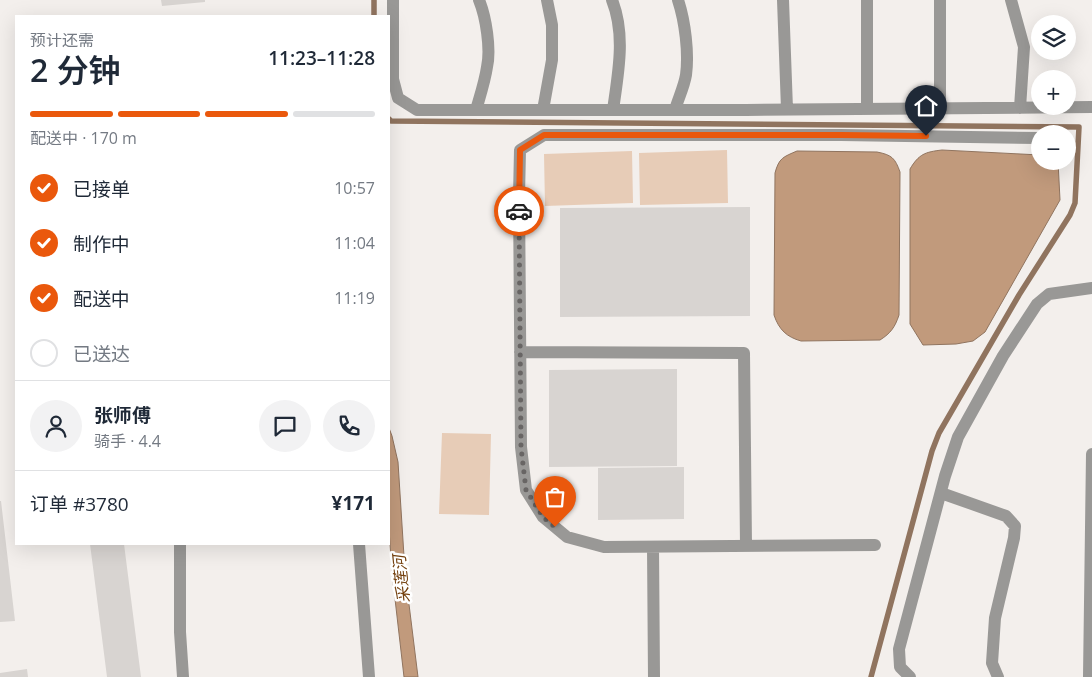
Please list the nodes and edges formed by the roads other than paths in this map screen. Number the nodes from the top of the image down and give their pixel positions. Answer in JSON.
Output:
{"nodes":[{"id":1,"x":393,"y":0,"type":"edge"},
{"id":2,"x":479,"y":0,"type":"edge"},
{"id":3,"x":547,"y":0,"type":"edge"},
{"id":4,"x":612,"y":0,"type":"edge"},
{"id":5,"x":678,"y":0,"type":"edge"},
{"id":6,"x":783,"y":0,"type":"edge"},
{"id":7,"x":867,"y":0,"type":"edge"},
{"id":8,"x":940,"y":0,"type":"edge"},
{"id":9,"x":1011,"y":0,"type":"edge"},
{"id":10,"x":1092,"y":107,"type":"edge"},
{"id":11,"x":940,"y":108,"type":"junction"},
{"id":12,"x":1020,"y":108,"type":"junction"},
{"id":13,"x":786,"y":109,"type":"junction"},
{"id":14,"x":867,"y":109,"type":"junction"},
{"id":15,"x":476,"y":110,"type":"junction"},
{"id":16,"x":543,"y":110,"type":"junction"},
{"id":17,"x":613,"y":110,"type":"junction"},
{"id":18,"x":675,"y":110,"type":"junction"},
{"id":19,"x":1031,"y":138,"type":"edge"},
{"id":20,"x":1092,"y":288,"type":"edge"},
{"id":21,"x":520,"y":352,"type":"junction"},
{"id":22,"x":1092,"y":454,"type":"edge"},
{"id":23,"x":941,"y":493,"type":"junction"},
{"id":24,"x":180,"y":545,"type":"edge"},
{"id":25,"x":359,"y":545,"type":"edge"},
{"id":26,"x":876,"y":545,"type":"dead end"},
{"id":27,"x":653,"y":546,"type":"junction"},
{"id":28,"x":746,"y":546,"type":"junction"},
{"id":29,"x":1091,"y":578,"type":"edge"},
{"id":30,"x":183,"y":677,"type":"edge"},
{"id":31,"x":369,"y":677,"type":"edge"},
{"id":32,"x":654,"y":677,"type":"edge"},
{"id":33,"x":910,"y":677,"type":"edge"},
{"id":34,"x":998,"y":677,"type":"edge"},
{"id":35,"x":1089,"y":677,"type":"edge"}],
"edges":[{"from":1,"to":15,"type":"street"},
{"from":2,"to":15,"type":"street"},
{"from":3,"to":16,"type":"street"},
{"from":4,"to":17,"type":"street"},
{"from":5,"to":18,"type":"street"},
{"from":6,"to":13,"type":"street"},
{"from":7,"to":14,"type":"street"},
{"from":8,"to":11,"type":"street"},
{"from":9,"to":12,"type":"street"},
{"from":10,"to":12,"type":"street"},
{"from":11,"to":12,"type":"street"},
{"from":11,"to":14,"type":"street"},
{"from":13,"to":14,"type":"street"},
{"from":13,"to":18,"type":"street"},
{"from":15,"to":16,"type":"street"},
{"from":16,"to":17,"type":"street"},
{"from":17,"to":18,"type":"street"},
{"from":19,"to":21,"type":"street"},
{"from":20,"to":23,"type":"street"},
{"from":21,"to":27,"type":"street"},
{"from":21,"to":28,"type":"street"},
{"from":22,"to":29,"type":"street"},
{"from":23,"to":33,"type":"street"},
{"from":23,"to":34,"type":"street"},
{"from":24,"to":30,"type":"street"},
{"from":25,"to":31,"type":"street"},
{"from":26,"to":28,"type":"street"},
{"from":27,"to":28,"type":"street"},
{"from":27,"to":32,"type":"street"},
{"from":29,"to":35,"type":"street"}]}
